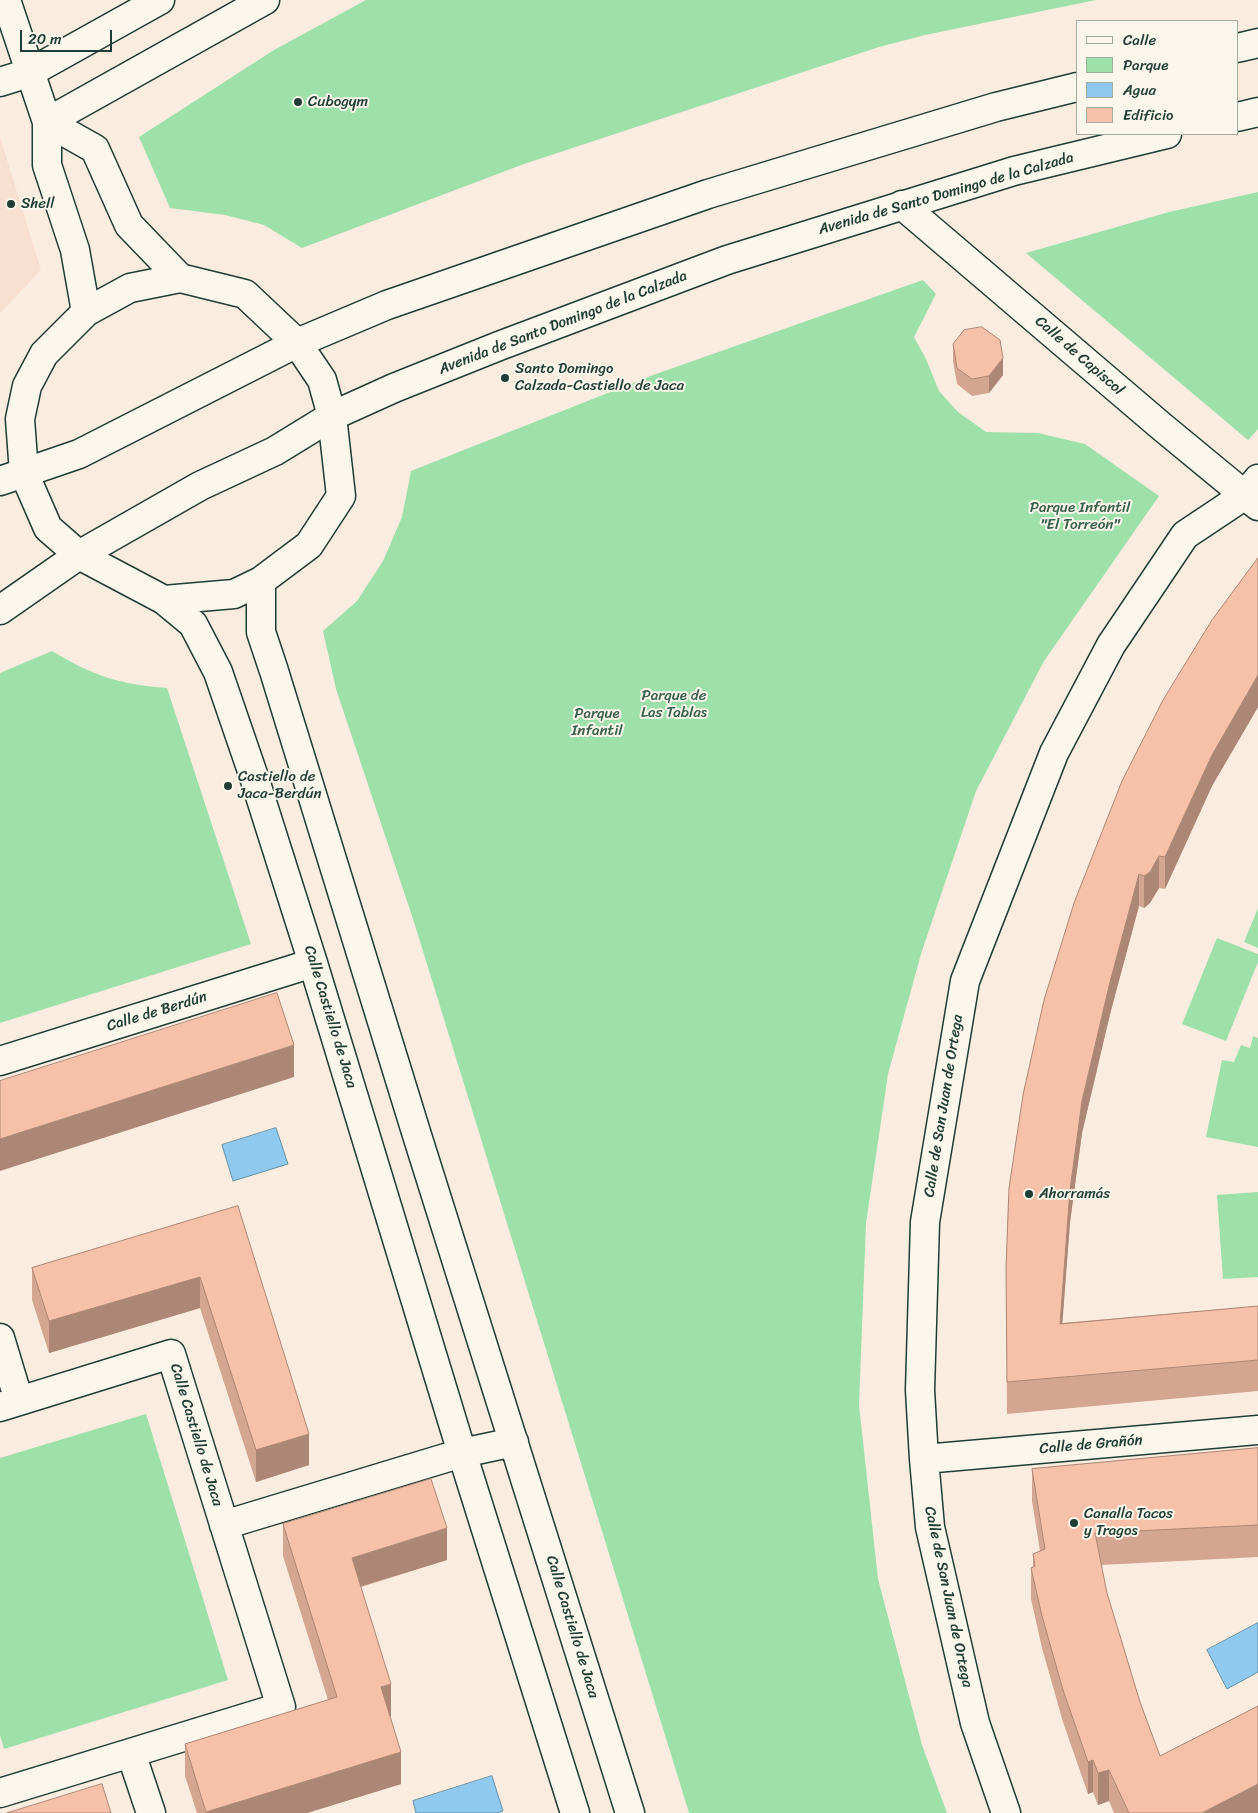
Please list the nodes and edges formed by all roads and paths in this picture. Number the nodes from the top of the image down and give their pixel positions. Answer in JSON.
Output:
{"nodes":[{"id":1,"x":6,"y":0,"type":"edge"},
{"id":2,"x":160,"y":0,"type":"edge"},
{"id":3,"x":265,"y":0,"type":"edge"},
{"id":4,"x":1258,"y":43,"type":"edge"},
{"id":5,"x":1238,"y":48,"type":"edge"},
{"id":6,"x":29,"y":73,"type":"junction"},
{"id":7,"x":0,"y":82,"type":"edge"},
{"id":8,"x":1076,"y":87,"type":"edge"},
{"id":9,"x":1258,"y":112,"type":"edge"},
{"id":10,"x":1238,"y":117,"type":"edge"},
{"id":11,"x":47,"y":122,"type":"junction"},
{"id":12,"x":1163,"y":135,"type":"edge"},
{"id":13,"x":902,"y":205,"type":"junction"},
{"id":14,"x":180,"y":278,"type":"junction"},
{"id":15,"x":86,"y":312,"type":"junction"},
{"id":16,"x":297,"y":343,"type":"junction"},
{"id":17,"x":332,"y":416,"type":"junction"},
{"id":18,"x":12,"y":477,"type":"edge"},
{"id":19,"x":1254,"y":493,"type":"edge"},
{"id":20,"x":79,"y":555,"type":"junction"},
{"id":21,"x":262,"y":581,"type":"junction"},
{"id":22,"x":164,"y":600,"type":"junction"},
{"id":23,"x":0,"y":610,"type":"edge"},
{"id":24,"x":313,"y":963,"type":"junction"},
{"id":25,"x":0,"y":1062,"type":"edge"},
{"id":26,"x":0,"y":1338,"type":"edge"},
{"id":27,"x":10,"y":1404,"type":"edge"},
{"id":28,"x":1258,"y":1430,"type":"edge"},
{"id":29,"x":514,"y":1442,"type":"junction"},
{"id":30,"x":462,"y":1453,"type":"junction"},
{"id":31,"x":924,"y":1459,"type":"junction"},
{"id":32,"x":224,"y":1525,"type":"junction"},
{"id":33,"x":131,"y":1753,"type":"junction"},
{"id":34,"x":0,"y":1793,"type":"edge"},
{"id":35,"x":151,"y":1813,"type":"edge"},
{"id":36,"x":576,"y":1813,"type":"edge"},
{"id":37,"x":630,"y":1813,"type":"edge"},
{"id":38,"x":1006,"y":1813,"type":"edge"}],
"edges":[{"from":1,"to":6,"type":"street"},
{"from":2,"to":6,"type":"street"},
{"from":3,"to":11,"type":"street"},
{"from":4,"to":5,"type":"street"},
{"from":6,"to":7,"type":"street"},
{"from":6,"to":11,"type":"street"},
{"from":8,"to":16,"type":"street"},
{"from":9,"to":10,"type":"street"},
{"from":11,"to":14,"type":"street"},
{"from":11,"to":15,"type":"street"},
{"from":12,"to":13,"type":"street","name":"Avenida de Santo Domingo de la Calzada"},
{"from":13,"to":17,"type":"street","name":"Avenida de Santo Domingo de la Calzada"},
{"from":13,"to":19,"type":"street","name":"Calle de Capiscol"},
{"from":14,"to":15,"type":"street","name":"Calle Castiello de Jaca"},
{"from":14,"to":16,"type":"street","name":"Calle Castiello de Jaca"},
{"from":15,"to":18,"type":"street","name":"Calle Castiello de Jaca"},
{"from":16,"to":17,"type":"street","name":"Calle Castiello de Jaca"},
{"from":16,"to":18,"type":"street"},
{"from":17,"to":20,"type":"street","name":"Avenida de Santo Domingo de la Calzada"},
{"from":17,"to":21,"type":"street","name":"Calle Castiello de Jaca"},
{"from":18,"to":20,"type":"street","name":"Calle Castiello de Jaca"},
{"from":19,"to":31,"type":"street","name":"Calle de San Juan de Ortega"},
{"from":20,"to":22,"type":"street","name":"Calle Castiello de Jaca"},
{"from":20,"to":23,"type":"street","name":"Avenida de Santo Domingo de la Calzada"},
{"from":21,"to":22,"type":"street","name":"Calle Castiello de Jaca"},
{"from":21,"to":29,"type":"street","name":"Calle Castiello de Jaca"},
{"from":22,"to":24,"type":"street","name":"Calle Castiello de Jaca"},
{"from":24,"to":25,"type":"street","name":"Calle de Berdún"},
{"from":24,"to":30,"type":"street","name":"Calle Castiello de Jaca"},
{"from":26,"to":27,"type":"street"},
{"from":27,"to":32,"type":"street","name":"Calle Castiello de Jaca"},
{"from":28,"to":31,"type":"street","name":"Calle de Grañón"},
{"from":29,"to":30,"type":"street","name":"Calle Castiello de Jaca"},
{"from":29,"to":37,"type":"street","name":"Calle Castiello de Jaca"},
{"from":30,"to":32,"type":"street","name":"Calle Castiello de Jaca"},
{"from":30,"to":36,"type":"street","name":"Calle Castiello de Jaca"},
{"from":31,"to":38,"type":"street","name":"Calle de San Juan de Ortega"},
{"from":32,"to":33,"type":"street","name":"Calle Castiello de Jaca"},
{"from":33,"to":34,"type":"street"},
{"from":33,"to":35,"type":"street"}]}
